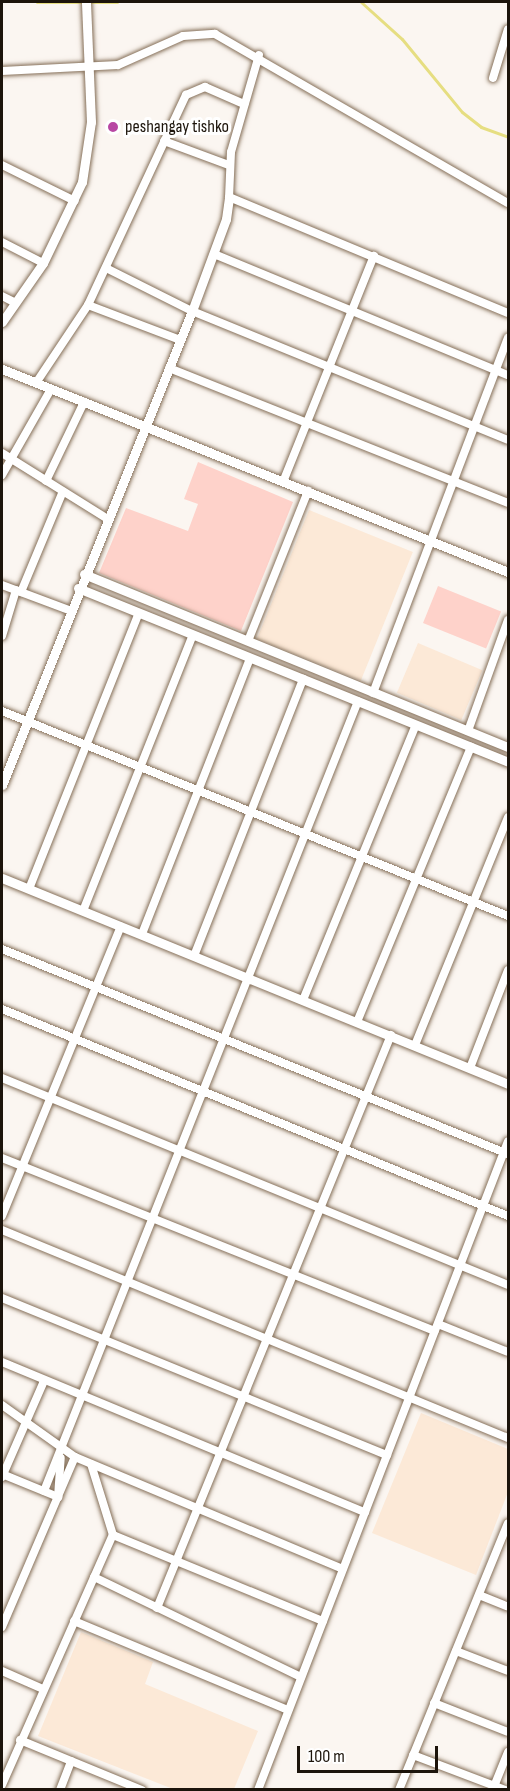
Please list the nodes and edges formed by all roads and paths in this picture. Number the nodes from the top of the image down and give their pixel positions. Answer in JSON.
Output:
{"nodes":[{"id":1,"x":86,"y":2,"type":"edge"},
{"id":2,"x":508,"y":29,"type":"edge"},
{"id":3,"x":259,"y":55,"type":"junction"},
{"id":4,"x":90,"y":68,"type":"junction"},
{"id":5,"x":2,"y":71,"type":"edge"},
{"id":6,"x":494,"y":78,"type":"dead end"},
{"id":7,"x":244,"y":104,"type":"junction"},
{"id":8,"x":164,"y":141,"type":"junction"},
{"id":9,"x":2,"y":165,"type":"edge"},
{"id":10,"x":229,"y":165,"type":"junction"},
{"id":11,"x":228,"y":197,"type":"junction"},
{"id":12,"x":75,"y":201,"type":"junction"},
{"id":13,"x":508,"y":203,"type":"edge"},
{"id":14,"x":2,"y":242,"type":"edge"},
{"id":15,"x":213,"y":254,"type":"junction"},
{"id":16,"x":374,"y":256,"type":"junction"},
{"id":17,"x":43,"y":263,"type":"junction"},
{"id":18,"x":106,"y":268,"type":"junction"},
{"id":19,"x":2,"y":296,"type":"edge"},
{"id":20,"x":14,"y":302,"type":"junction"},
{"id":21,"x":88,"y":305,"type":"junction"},
{"id":22,"x":192,"y":311,"type":"junction"},
{"id":23,"x":352,"y":311,"type":"junction"},
{"id":24,"x":508,"y":313,"type":"edge"},
{"id":25,"x":2,"y":322,"type":"edge"},
{"id":26,"x":508,"y":338,"type":"edge"},
{"id":27,"x":180,"y":340,"type":"junction"},
{"id":28,"x":169,"y":368,"type":"junction"},
{"id":29,"x":329,"y":368,"type":"junction"},
{"id":30,"x":2,"y":369,"type":"edge"},
{"id":31,"x":496,"y":370,"type":"junction"},
{"id":32,"x":508,"y":375,"type":"edge"},
{"id":33,"x":36,"y":383,"type":"junction"},
{"id":34,"x":51,"y":389,"type":"junction"},
{"id":35,"x":84,"y":402,"type":"junction"},
{"id":36,"x":307,"y":423,"type":"junction"},
{"id":37,"x":144,"y":426,"type":"junction"},
{"id":38,"x":475,"y":427,"type":"junction"},
{"id":39,"x":508,"y":440,"type":"edge"},
{"id":40,"x":2,"y":453,"type":"edge"},
{"id":41,"x":11,"y":459,"type":"junction"},
{"id":42,"x":2,"y":475,"type":"edge"},
{"id":43,"x":46,"y":481,"type":"junction"},
{"id":44,"x":283,"y":482,"type":"junction"},
{"id":45,"x":454,"y":482,"type":"junction"},
{"id":46,"x":63,"y":491,"type":"junction"},
{"id":47,"x":308,"y":491,"type":"junction"},
{"id":48,"x":508,"y":503,"type":"edge"},
{"id":49,"x":106,"y":518,"type":"junction"},
{"id":50,"x":429,"y":540,"type":"junction"},
{"id":51,"x":508,"y":572,"type":"edge"},
{"id":52,"x":84,"y":574,"type":"junction"},
{"id":53,"x":2,"y":585,"type":"edge"},
{"id":54,"x":78,"y":588,"type":"junction"},
{"id":55,"x":19,"y":591,"type":"junction"},
{"id":56,"x":69,"y":610,"type":"junction"},
{"id":57,"x":140,"y":613,"type":"junction"},
{"id":58,"x":508,"y":620,"type":"edge"},
{"id":59,"x":193,"y":634,"type":"junction"},
{"id":60,"x":2,"y":636,"type":"edge"},
{"id":61,"x":248,"y":641,"type":"junction"},
{"id":62,"x":250,"y":658,"type":"junction"},
{"id":63,"x":303,"y":679,"type":"junction"},
{"id":64,"x":374,"y":693,"type":"junction"},
{"id":65,"x":358,"y":701,"type":"junction"},
{"id":66,"x":2,"y":711,"type":"edge"},
{"id":67,"x":28,"y":721,"type":"junction"},
{"id":68,"x":416,"y":725,"type":"junction"},
{"id":69,"x":468,"y":731,"type":"junction"},
{"id":70,"x":87,"y":745,"type":"junction"},
{"id":71,"x":471,"y":747,"type":"junction"},
{"id":72,"x":508,"y":747,"type":"edge"},
{"id":73,"x":508,"y":762,"type":"edge"},
{"id":74,"x":140,"y":767,"type":"junction"},
{"id":75,"x":2,"y":785,"type":"edge"},
{"id":76,"x":197,"y":790,"type":"junction"},
{"id":77,"x":254,"y":813,"type":"junction"},
{"id":78,"x":508,"y":817,"type":"edge"},
{"id":79,"x":306,"y":834,"type":"junction"},
{"id":80,"x":362,"y":856,"type":"junction"},
{"id":81,"x":2,"y":878,"type":"edge"},
{"id":82,"x":415,"y":878,"type":"junction"},
{"id":83,"x":29,"y":889,"type":"junction"},
{"id":84,"x":474,"y":902,"type":"junction"},
{"id":85,"x":83,"y":911,"type":"junction"},
{"id":86,"x":508,"y":916,"type":"edge"},
{"id":87,"x":121,"y":926,"type":"junction"},
{"id":88,"x":142,"y":934,"type":"junction"},
{"id":89,"x":2,"y":949,"type":"edge"},
{"id":90,"x":194,"y":956,"type":"junction"},
{"id":91,"x":508,"y":970,"type":"edge"},
{"id":92,"x":249,"y":978,"type":"junction"},
{"id":93,"x":96,"y":987,"type":"junction"},
{"id":94,"x":303,"y":1000,"type":"junction"},
{"id":95,"x":2,"y":1009,"type":"edge"},
{"id":96,"x":357,"y":1022,"type":"junction"},
{"id":97,"x":391,"y":1035,"type":"junction"},
{"id":98,"x":75,"y":1037,"type":"junction"},
{"id":99,"x":225,"y":1040,"type":"junction"},
{"id":100,"x":415,"y":1045,"type":"junction"},
{"id":101,"x":470,"y":1068,"type":"junction"},
{"id":102,"x":2,"y":1078,"type":"edge"},
{"id":103,"x":508,"y":1084,"type":"edge"},
{"id":104,"x":206,"y":1088,"type":"junction"},
{"id":105,"x":366,"y":1097,"type":"junction"},
{"id":106,"x":50,"y":1098,"type":"junction"},
{"id":107,"x":508,"y":1141,"type":"edge"},
{"id":108,"x":345,"y":1149,"type":"junction"},
{"id":109,"x":182,"y":1151,"type":"junction"},
{"id":110,"x":506,"y":1153,"type":"edge"},
{"id":111,"x":2,"y":1158,"type":"edge"},
{"id":112,"x":22,"y":1167,"type":"junction"},
{"id":113,"x":483,"y":1206,"type":"junction"},
{"id":114,"x":321,"y":1208,"type":"junction"},
{"id":115,"x":2,"y":1216,"type":"edge"},
{"id":116,"x":508,"y":1216,"type":"edge"},
{"id":117,"x":155,"y":1220,"type":"junction"},
{"id":118,"x":2,"y":1230,"type":"edge"},
{"id":119,"x":460,"y":1266,"type":"junction"},
{"id":120,"x":293,"y":1275,"type":"junction"},
{"id":121,"x":130,"y":1282,"type":"junction"},
{"id":122,"x":508,"y":1285,"type":"edge"},
{"id":123,"x":2,"y":1298,"type":"edge"},
{"id":124,"x":436,"y":1328,"type":"junction"},
{"id":125,"x":268,"y":1336,"type":"junction"},
{"id":126,"x":107,"y":1341,"type":"junction"},
{"id":127,"x":508,"y":1352,"type":"edge"},
{"id":128,"x":2,"y":1362,"type":"edge"},
{"id":129,"x":44,"y":1380,"type":"junction"},
{"id":130,"x":243,"y":1396,"type":"junction"},
{"id":131,"x":85,"y":1397,"type":"junction"},
{"id":132,"x":410,"y":1397,"type":"junction"},
{"id":133,"x":2,"y":1405,"type":"edge"},
{"id":134,"x":26,"y":1423,"type":"junction"},
{"id":135,"x":508,"y":1438,"type":"edge"},
{"id":136,"x":62,"y":1451,"type":"junction"},
{"id":137,"x":220,"y":1453,"type":"junction"},
{"id":138,"x":387,"y":1455,"type":"junction"},
{"id":139,"x":75,"y":1457,"type":"junction"},
{"id":140,"x":91,"y":1464,"type":"junction"},
{"id":141,"x":60,"y":1474,"type":"junction"},
{"id":142,"x":2,"y":1475,"type":"edge"},
{"id":143,"x":44,"y":1491,"type":"junction"},
{"id":144,"x":58,"y":1497,"type":"junction"},
{"id":145,"x":198,"y":1508,"type":"junction"},
{"id":146,"x":365,"y":1512,"type":"junction"},
{"id":147,"x":508,"y":1522,"type":"edge"},
{"id":148,"x":113,"y":1534,"type":"junction"},
{"id":149,"x":505,"y":1543,"type":"edge"},
{"id":150,"x":176,"y":1562,"type":"junction"},
{"id":151,"x":343,"y":1569,"type":"junction"},
{"id":152,"x":94,"y":1577,"type":"junction"},
{"id":153,"x":478,"y":1595,"type":"junction"},
{"id":154,"x":508,"y":1607,"type":"edge"},
{"id":155,"x":157,"y":1608,"type":"junction"},
{"id":156,"x":74,"y":1621,"type":"junction"},
{"id":157,"x":323,"y":1622,"type":"junction"},
{"id":158,"x":2,"y":1627,"type":"edge"},
{"id":159,"x":456,"y":1651,"type":"junction"},
{"id":160,"x":2,"y":1671,"type":"edge"},
{"id":161,"x":508,"y":1671,"type":"edge"},
{"id":162,"x":301,"y":1677,"type":"junction"},
{"id":163,"x":43,"y":1689,"type":"junction"},
{"id":164,"x":434,"y":1703,"type":"junction"},
{"id":165,"x":288,"y":1710,"type":"junction"},
{"id":166,"x":508,"y":1732,"type":"edge"},
{"id":167,"x":20,"y":1740,"type":"junction"},
{"id":168,"x":508,"y":1752,"type":"edge"},
{"id":169,"x":413,"y":1755,"type":"junction"},
{"id":170,"x":71,"y":1761,"type":"junction"},
{"id":171,"x":2,"y":1785,"type":"edge"},
{"id":172,"x":124,"y":1786,"type":"edge"},
{"id":173,"x":494,"y":1787,"type":"edge"},
{"id":174,"x":60,"y":1790,"type":"edge"},
{"id":175,"x":142,"y":1790,"type":"edge"},
{"id":176,"x":258,"y":1790,"type":"edge"},
{"id":177,"x":399,"y":1790,"type":"edge"},
{"id":178,"x":505,"y":1790,"type":"edge"}],
"edges":[{"from":1,"to":4,"type":"street"},
{"from":2,"to":6,"type":"street"},
{"from":3,"to":4,"type":"street"},
{"from":3,"to":7,"type":"street"},
{"from":3,"to":13,"type":"street"},
{"from":4,"to":5,"type":"street"},
{"from":4,"to":12,"type":"street"},
{"from":7,"to":8,"type":"street"},
{"from":7,"to":10,"type":"street"},
{"from":8,"to":10,"type":"street"},
{"from":8,"to":18,"type":"street"},
{"from":9,"to":12,"type":"street"},
{"from":10,"to":11,"type":"street"},
{"from":11,"to":15,"type":"street"},
{"from":11,"to":16,"type":"street"},
{"from":12,"to":17,"type":"street"},
{"from":14,"to":17,"type":"street"},
{"from":15,"to":22,"type":"street"},
{"from":15,"to":23,"type":"street"},
{"from":16,"to":23,"type":"street"},
{"from":16,"to":24,"type":"street"},
{"from":17,"to":20,"type":"street"},
{"from":18,"to":21,"type":"street"},
{"from":18,"to":22,"type":"street"},
{"from":19,"to":20,"type":"street"},
{"from":20,"to":25,"type":"street"},
{"from":21,"to":27,"type":"street"},
{"from":21,"to":33,"type":"street"},
{"from":22,"to":27,"type":"street"},
{"from":22,"to":29,"type":"street"},
{"from":23,"to":29,"type":"street"},
{"from":23,"to":31,"type":"street"},
{"from":26,"to":31,"type":"street"},
{"from":27,"to":28,"type":"street"},
{"from":28,"to":36,"type":"street"},
{"from":28,"to":37,"type":"street"},
{"from":29,"to":36,"type":"street"},
{"from":29,"to":38,"type":"street"},
{"from":30,"to":33,"type":"street"},
{"from":31,"to":32,"type":"street"},
{"from":31,"to":38,"type":"street"},
{"from":33,"to":34,"type":"street"},
{"from":34,"to":35,"type":"street"},
{"from":34,"to":41,"type":"street"},
{"from":35,"to":37,"type":"street"},
{"from":35,"to":43,"type":"street"},
{"from":36,"to":44,"type":"street"},
{"from":36,"to":45,"type":"street"},
{"from":37,"to":44,"type":"street"},
{"from":37,"to":49,"type":"street"},
{"from":38,"to":39,"type":"street"},
{"from":38,"to":45,"type":"street"},
{"from":40,"to":41,"type":"street"},
{"from":41,"to":42,"type":"street"},
{"from":41,"to":43,"type":"street"},
{"from":43,"to":46,"type":"street"},
{"from":44,"to":47,"type":"street"},
{"from":45,"to":48,"type":"street"},
{"from":45,"to":50,"type":"street"},
{"from":46,"to":49,"type":"street"},
{"from":46,"to":55,"type":"street"},
{"from":47,"to":50,"type":"street"},
{"from":47,"to":61,"type":"street"},
{"from":49,"to":52,"type":"street"},
{"from":50,"to":51,"type":"street"},
{"from":50,"to":64,"type":"street"},
{"from":52,"to":54,"type":"street"},
{"from":52,"to":61,"type":"street"},
{"from":53,"to":55,"type":"street"},
{"from":54,"to":56,"type":"street"},
{"from":54,"to":57,"type":"street"},
{"from":55,"to":56,"type":"street"},
{"from":55,"to":60,"type":"street"},
{"from":56,"to":67,"type":"street"},
{"from":57,"to":59,"type":"street"},
{"from":57,"to":70,"type":"street"},
{"from":58,"to":69,"type":"street"},
{"from":59,"to":62,"type":"street"},
{"from":59,"to":74,"type":"street"},
{"from":61,"to":64,"type":"street"},
{"from":62,"to":63,"type":"street"},
{"from":62,"to":76,"type":"street"},
{"from":63,"to":65,"type":"street"},
{"from":63,"to":77,"type":"street"},
{"from":64,"to":69,"type":"street"},
{"from":65,"to":68,"type":"street"},
{"from":65,"to":79,"type":"street"},
{"from":66,"to":67,"type":"street"},
{"from":67,"to":70,"type":"street"},
{"from":67,"to":75,"type":"street"},
{"from":68,"to":71,"type":"street"},
{"from":68,"to":80,"type":"street"},
{"from":69,"to":72,"type":"street"},
{"from":70,"to":74,"type":"street"},
{"from":70,"to":83,"type":"street"},
{"from":71,"to":73,"type":"street"},
{"from":71,"to":82,"type":"street"},
{"from":74,"to":76,"type":"street"},
{"from":74,"to":85,"type":"street"},
{"from":76,"to":77,"type":"street"},
{"from":76,"to":88,"type":"street"},
{"from":77,"to":79,"type":"street"},
{"from":77,"to":90,"type":"street"},
{"from":78,"to":84,"type":"street"},
{"from":79,"to":80,"type":"street"},
{"from":79,"to":92,"type":"street"},
{"from":80,"to":82,"type":"street"},
{"from":80,"to":94,"type":"street"},
{"from":81,"to":83,"type":"street"},
{"from":82,"to":84,"type":"street"},
{"from":82,"to":96,"type":"street"},
{"from":83,"to":85,"type":"street"},
{"from":84,"to":86,"type":"street"},
{"from":84,"to":100,"type":"street"},
{"from":85,"to":87,"type":"street"},
{"from":87,"to":88,"type":"street"},
{"from":87,"to":93,"type":"street"},
{"from":88,"to":90,"type":"street"},
{"from":89,"to":93,"type":"street"},
{"from":90,"to":92,"type":"street"},
{"from":91,"to":101,"type":"street"},
{"from":92,"to":94,"type":"street"},
{"from":92,"to":99,"type":"street"},
{"from":93,"to":98,"type":"street"},
{"from":93,"to":99,"type":"street"},
{"from":94,"to":96,"type":"street"},
{"from":95,"to":98,"type":"street"},
{"from":96,"to":97,"type":"street"},
{"from":97,"to":100,"type":"street"},
{"from":97,"to":105,"type":"street"},
{"from":98,"to":104,"type":"street"},
{"from":98,"to":106,"type":"street"},
{"from":99,"to":104,"type":"street"},
{"from":99,"to":105,"type":"street"},
{"from":100,"to":101,"type":"street"},
{"from":101,"to":103,"type":"street"},
{"from":102,"to":106,"type":"street"},
{"from":104,"to":108,"type":"street"},
{"from":104,"to":109,"type":"street"},
{"from":105,"to":108,"type":"street"},
{"from":105,"to":110,"type":"street"},
{"from":106,"to":109,"type":"street"},
{"from":106,"to":112,"type":"street"},
{"from":107,"to":110,"type":"street"},
{"from":108,"to":113,"type":"street"},
{"from":108,"to":114,"type":"street"},
{"from":109,"to":114,"type":"street"},
{"from":109,"to":117,"type":"street"},
{"from":110,"to":113,"type":"street"},
{"from":111,"to":112,"type":"street"},
{"from":112,"to":115,"type":"street"},
{"from":112,"to":117,"type":"street"},
{"from":113,"to":116,"type":"street"},
{"from":113,"to":119,"type":"street"},
{"from":114,"to":119,"type":"street"},
{"from":114,"to":120,"type":"street"},
{"from":117,"to":120,"type":"street"},
{"from":117,"to":121,"type":"street"},
{"from":118,"to":121,"type":"street"},
{"from":119,"to":122,"type":"street"},
{"from":119,"to":124,"type":"street"},
{"from":120,"to":124,"type":"street"},
{"from":120,"to":125,"type":"street"},
{"from":121,"to":125,"type":"street"},
{"from":121,"to":126,"type":"street"},
{"from":123,"to":126,"type":"street"},
{"from":124,"to":127,"type":"street"},
{"from":124,"to":132,"type":"street"},
{"from":125,"to":130,"type":"street"},
{"from":125,"to":132,"type":"street"},
{"from":126,"to":130,"type":"street"},
{"from":126,"to":131,"type":"street"},
{"from":128,"to":129,"type":"street"},
{"from":129,"to":131,"type":"street"},
{"from":129,"to":134,"type":"street"},
{"from":130,"to":137,"type":"street"},
{"from":130,"to":138,"type":"street"},
{"from":131,"to":136,"type":"street"},
{"from":131,"to":137,"type":"street"},
{"from":132,"to":135,"type":"street"},
{"from":132,"to":138,"type":"street"},
{"from":133,"to":134,"type":"street"},
{"from":134,"to":136,"type":"street"},
{"from":134,"to":142,"type":"street"},
{"from":136,"to":139,"type":"street"},
{"from":136,"to":141,"type":"street"},
{"from":136,"to":143,"type":"street"},
{"from":137,"to":145,"type":"street"},
{"from":137,"to":146,"type":"street"},
{"from":138,"to":146,"type":"street"},
{"from":139,"to":140,"type":"street"},
{"from":139,"to":141,"type":"street"},
{"from":139,"to":144,"type":"street"},
{"from":140,"to":145,"type":"street"},
{"from":140,"to":148,"type":"street"},
{"from":141,"to":143,"type":"street"},
{"from":141,"to":144,"type":"street"},
{"from":142,"to":143,"type":"street"},
{"from":143,"to":144,"type":"street"},
{"from":144,"to":158,"type":"street"},
{"from":145,"to":150,"type":"street"},
{"from":145,"to":151,"type":"street"},
{"from":146,"to":151,"type":"street"},
{"from":147,"to":149,"type":"street"},
{"from":148,"to":150,"type":"street"},
{"from":148,"to":152,"type":"street"},
{"from":149,"to":153,"type":"street"},
{"from":150,"to":155,"type":"street"},
{"from":150,"to":157,"type":"street"},
{"from":151,"to":157,"type":"street"},
{"from":152,"to":155,"type":"street"},
{"from":152,"to":156,"type":"street"},
{"from":153,"to":154,"type":"street"},
{"from":153,"to":159,"type":"street"},
{"from":155,"to":162,"type":"street"},
{"from":156,"to":163,"type":"street"},
{"from":156,"to":165,"type":"street"},
{"from":157,"to":162,"type":"street"},
{"from":159,"to":161,"type":"street"},
{"from":159,"to":164,"type":"street"},
{"from":160,"to":163,"type":"street"},
{"from":162,"to":165,"type":"street"},
{"from":163,"to":167,"type":"street"},
{"from":164,"to":166,"type":"street"},
{"from":164,"to":169,"type":"street"},
{"from":165,"to":176,"type":"street"},
{"from":167,"to":170,"type":"street"},
{"from":167,"to":171,"type":"street"},
{"from":168,"to":173,"type":"street"},
{"from":169,"to":173,"type":"street"},
{"from":169,"to":177,"type":"street"},
{"from":170,"to":172,"type":"street"},
{"from":170,"to":174,"type":"street"},
{"from":172,"to":175,"type":"street"},
{"from":173,"to":178,"type":"street"}]}
